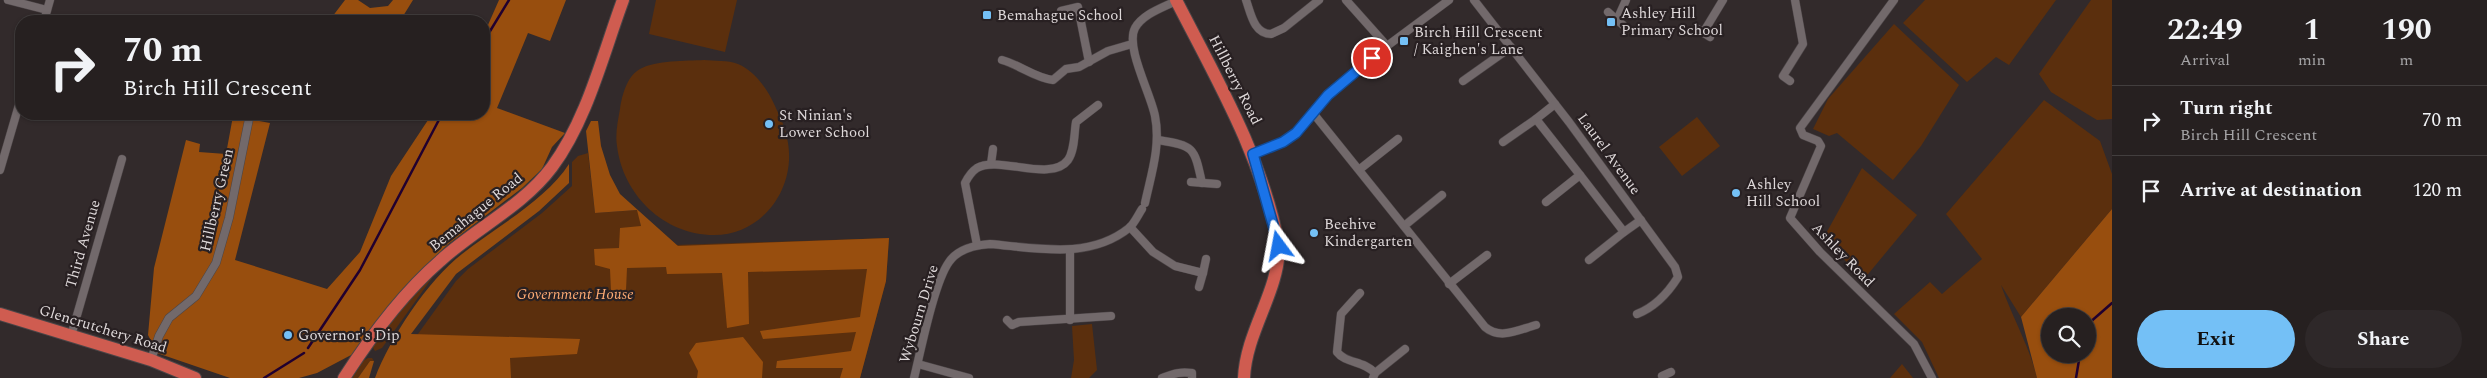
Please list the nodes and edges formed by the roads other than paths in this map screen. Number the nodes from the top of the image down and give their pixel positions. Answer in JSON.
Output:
{"nodes":[{"id":1,"x":8,"y":0,"type":"edge"},
{"id":2,"x":50,"y":0,"type":"edge"},
{"id":3,"x":623,"y":0,"type":"edge"},
{"id":4,"x":1176,"y":0,"type":"edge"},
{"id":5,"x":1246,"y":0,"type":"edge"},
{"id":6,"x":1319,"y":0,"type":"edge"},
{"id":7,"x":1346,"y":0,"type":"edge"},
{"id":8,"x":1449,"y":0,"type":"edge"},
{"id":9,"x":1474,"y":0,"type":"edge"},
{"id":10,"x":1626,"y":0,"type":"edge"},
{"id":11,"x":1723,"y":0,"type":"edge"},
{"id":12,"x":1796,"y":0,"type":"edge"},
{"id":13,"x":1894,"y":0,"type":"edge"},
{"id":14,"x":47,"y":10,"type":"junction"},
{"id":15,"x":1061,"y":11,"type":"dead end"},
{"id":16,"x":1608,"y":12,"type":"dead end"},
{"id":17,"x":46,"y":15,"type":"edge"},
{"id":18,"x":1703,"y":33,"type":"dead end"},
{"id":19,"x":1132,"y":44,"type":"junction"},
{"id":20,"x":1387,"y":46,"type":"junction"},
{"id":21,"x":1511,"y":47,"type":"junction"},
{"id":22,"x":1002,"y":60,"type":"dead end"},
{"id":23,"x":1089,"y":62,"type":"junction"},
{"id":24,"x":1790,"y":81,"type":"dead end"},
{"id":25,"x":1463,"y":82,"type":"dead end"},
{"id":26,"x":1555,"y":104,"type":"junction"},
{"id":27,"x":1098,"y":105,"type":"dead end"},
{"id":28,"x":1313,"y":113,"type":"junction"},
{"id":29,"x":15,"y":119,"type":"edge"},
{"id":30,"x":1536,"y":119,"type":"junction"},
{"id":31,"x":249,"y":120,"type":"edge"},
{"id":32,"x":1398,"y":139,"type":"dead end"},
{"id":33,"x":1158,"y":140,"type":"junction"},
{"id":34,"x":1503,"y":142,"type":"dead end"},
{"id":35,"x":993,"y":149,"type":"dead end"},
{"id":36,"x":1253,"y":154,"type":"junction"},
{"id":37,"x":122,"y":159,"type":"dead end"},
{"id":38,"x":991,"y":164,"type":"junction"},
{"id":39,"x":0,"y":170,"type":"edge"},
{"id":40,"x":1360,"y":170,"type":"junction"},
{"id":41,"x":1580,"y":175,"type":"junction"},
{"id":42,"x":1191,"y":182,"type":"dead end"},
{"id":43,"x":1202,"y":183,"type":"junction"},
{"id":44,"x":1217,"y":184,"type":"dead end"},
{"id":45,"x":1442,"y":195,"type":"dead end"},
{"id":46,"x":1546,"y":202,"type":"dead end"},
{"id":47,"x":1641,"y":220,"type":"junction"},
{"id":48,"x":1404,"y":226,"type":"junction"},
{"id":49,"x":1130,"y":227,"type":"junction"},
{"id":50,"x":1624,"y":232,"type":"junction"},
{"id":51,"x":977,"y":245,"type":"junction"},
{"id":52,"x":1070,"y":250,"type":"junction"},
{"id":53,"x":1486,"y":255,"type":"dead end"},
{"id":54,"x":1206,"y":259,"type":"dead end"},
{"id":55,"x":1589,"y":260,"type":"dead end"},
{"id":56,"x":1203,"y":273,"type":"junction"},
{"id":57,"x":1449,"y":284,"type":"junction"},
{"id":58,"x":1199,"y":286,"type":"dead end"},
{"id":59,"x":1360,"y":293,"type":"dead end"},
{"id":60,"x":0,"y":314,"type":"edge"},
{"id":61,"x":1637,"y":314,"type":"dead end"},
{"id":62,"x":1111,"y":316,"type":"dead end"},
{"id":63,"x":1007,"y":320,"type":"dead end"},
{"id":64,"x":1070,"y":320,"type":"junction"},
{"id":65,"x":1536,"y":325,"type":"dead end"},
{"id":66,"x":71,"y":336,"type":"junction"},
{"id":67,"x":1405,"y":349,"type":"dead end"},
{"id":68,"x":151,"y":360,"type":"junction"},
{"id":69,"x":918,"y":364,"type":"junction"},
{"id":70,"x":1671,"y":372,"type":"dead end"},
{"id":71,"x":1660,"y":375,"type":"edge"},
{"id":72,"x":1374,"y":376,"type":"edge"},
{"id":73,"x":195,"y":378,"type":"edge"},
{"id":74,"x":344,"y":378,"type":"edge"},
{"id":75,"x":914,"y":378,"type":"edge"},
{"id":76,"x":969,"y":378,"type":"edge"},
{"id":77,"x":1162,"y":378,"type":"edge"},
{"id":78,"x":1192,"y":378,"type":"edge"},
{"id":79,"x":1244,"y":378,"type":"edge"},
{"id":80,"x":1932,"y":378,"type":"edge"}],
"edges":[{"from":1,"to":14,"type":"street"},
{"from":2,"to":14,"type":"street"},
{"from":3,"to":74,"type":"highway","name":"Bemahague Road"},
{"from":4,"to":19,"type":"street"},
{"from":4,"to":36,"type":"highway","name":"Hillberry Road"},
{"from":5,"to":6,"type":"street"},
{"from":7,"to":20,"type":"street"},
{"from":8,"to":20,"type":"street"},
{"from":9,"to":21,"type":"street","name":"Laurel Avenue"},
{"from":10,"to":16,"type":"street"},
{"from":11,"to":18,"type":"street"},
{"from":12,"to":24,"type":"street"},
{"from":13,"to":80,"type":"street","name":"Ashley Road"},
{"from":14,"to":17,"type":"street"},
{"from":15,"to":23,"type":"street"},
{"from":19,"to":23,"type":"street"},
{"from":19,"to":33,"type":"street"},
{"from":20,"to":28,"type":"street"},
{"from":21,"to":25,"type":"street"},
{"from":21,"to":26,"type":"street","name":"Laurel Avenue"},
{"from":22,"to":23,"type":"street"},
{"from":26,"to":30,"type":"street"},
{"from":26,"to":47,"type":"street","name":"Laurel Avenue"},
{"from":27,"to":38,"type":"street"},
{"from":28,"to":36,"type":"street"},
{"from":28,"to":40,"type":"street"},
{"from":29,"to":39,"type":"street"},
{"from":30,"to":34,"type":"street"},
{"from":30,"to":41,"type":"street"},
{"from":31,"to":68,"type":"street","name":"Hillberry Green"},
{"from":32,"to":40,"type":"street"},
{"from":33,"to":43,"type":"street"},
{"from":33,"to":49,"type":"street","name":"Wybourn Drive"},
{"from":35,"to":38,"type":"street"},
{"from":36,"to":79,"type":"highway","name":"Hillberry Road"},
{"from":37,"to":66,"type":"street","name":"Third Avenue"},
{"from":38,"to":51,"type":"street"},
{"from":40,"to":48,"type":"street"},
{"from":41,"to":46,"type":"street"},
{"from":41,"to":50,"type":"street"},
{"from":42,"to":43,"type":"street"},
{"from":43,"to":44,"type":"street"},
{"from":45,"to":48,"type":"street"},
{"from":47,"to":50,"type":"street"},
{"from":47,"to":61,"type":"street","name":"Laurel Avenue"},
{"from":48,"to":57,"type":"street"},
{"from":49,"to":52,"type":"street","name":"Wybourn Drive"},
{"from":49,"to":56,"type":"street"},
{"from":50,"to":55,"type":"street"},
{"from":51,"to":52,"type":"street","name":"Wybourn Drive"},
{"from":51,"to":69,"type":"street","name":"Wybourn Drive"},
{"from":52,"to":64,"type":"street"},
{"from":53,"to":57,"type":"street"},
{"from":54,"to":56,"type":"street"},
{"from":56,"to":58,"type":"street"},
{"from":57,"to":65,"type":"street"},
{"from":59,"to":72,"type":"street"},
{"from":60,"to":66,"type":"highway","name":"Glencrutchery Road"},
{"from":62,"to":64,"type":"street"},
{"from":63,"to":64,"type":"street"},
{"from":66,"to":68,"type":"highway","name":"Glencrutchery Road"},
{"from":67,"to":72,"type":"street"},
{"from":68,"to":73,"type":"highway","name":"Glencrutchery Road"},
{"from":69,"to":75,"type":"street","name":"Wybourn Drive"},
{"from":69,"to":76,"type":"street"},
{"from":70,"to":71,"type":"street"},
{"from":77,"to":78,"type":"street"}]}
